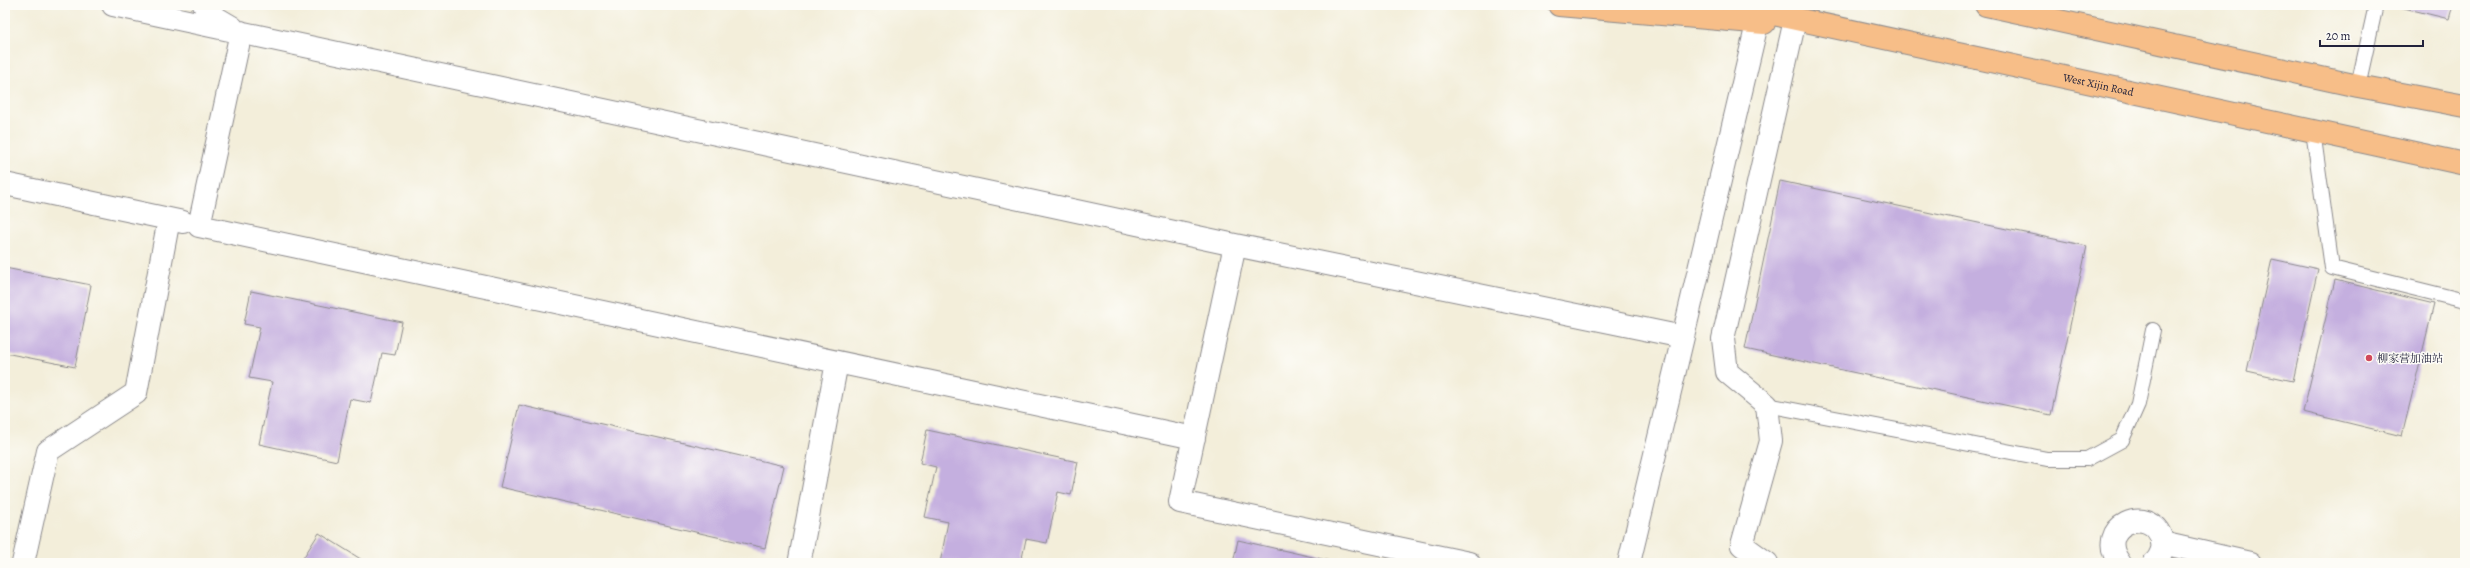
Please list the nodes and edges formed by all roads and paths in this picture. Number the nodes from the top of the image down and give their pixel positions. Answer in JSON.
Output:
{"nodes":[{"id":1,"x":113,"y":5,"type":"edge"},
{"id":2,"x":204,"y":5,"type":"edge"},
{"id":3,"x":1559,"y":5,"type":"edge"},
{"id":4,"x":1732,"y":5,"type":"edge"},
{"id":5,"x":1986,"y":5,"type":"edge"},
{"id":6,"x":2376,"y":5,"type":"edge"},
{"id":7,"x":1795,"y":20,"type":"junction"},
{"id":8,"x":1757,"y":24,"type":"junction"},
{"id":9,"x":241,"y":32,"type":"junction"},
{"id":10,"x":2358,"y":86,"type":"junction"},
{"id":11,"x":2465,"y":106,"type":"edge"},
{"id":12,"x":2313,"y":131,"type":"junction"},
{"id":13,"x":2465,"y":164,"type":"edge"},
{"id":14,"x":5,"y":184,"type":"edge"},
{"id":15,"x":169,"y":219,"type":"junction"},
{"id":16,"x":199,"y":226,"type":"junction"},
{"id":17,"x":1235,"y":245,"type":"junction"},
{"id":18,"x":2465,"y":301,"type":"edge"},
{"id":19,"x":2153,"y":330,"type":"dead end"},
{"id":20,"x":1683,"y":337,"type":"junction"},
{"id":21,"x":837,"y":362,"type":"junction"},
{"id":22,"x":1767,"y":405,"type":"junction"},
{"id":23,"x":1194,"y":438,"type":"junction"},
{"id":24,"x":2162,"y":542,"type":"junction"},
{"id":25,"x":800,"y":559,"type":"dead end"},
{"id":26,"x":23,"y":563,"type":"edge"},
{"id":27,"x":1469,"y":563,"type":"edge"},
{"id":28,"x":1629,"y":563,"type":"edge"},
{"id":29,"x":1767,"y":563,"type":"edge"},
{"id":30,"x":2120,"y":563,"type":"edge"},
{"id":31,"x":2154,"y":563,"type":"edge"},
{"id":32,"x":2250,"y":563,"type":"edge"}],
"edges":[{"from":1,"to":9,"type":"street"},
{"from":2,"to":9,"type":"street"},
{"from":3,"to":8,"type":"main road"},
{"from":4,"to":7,"type":"main road","name":"West Xijin Road"},
{"from":5,"to":10,"type":"main road"},
{"from":6,"to":10,"type":"lane"},
{"from":7,"to":8,"type":"main road"},
{"from":7,"to":12,"type":"main road","name":"West Xijin Road"},
{"from":7,"to":22,"type":"street"},
{"from":8,"to":20,"type":"street"},
{"from":9,"to":16,"type":"street"},
{"from":9,"to":17,"type":"street"},
{"from":10,"to":11,"type":"main road"},
{"from":12,"to":13,"type":"main road","name":"West Xijin Road"},
{"from":12,"to":18,"type":"lane"},
{"from":14,"to":15,"type":"street"},
{"from":15,"to":16,"type":"street"},
{"from":15,"to":26,"type":"street"},
{"from":16,"to":21,"type":"street"},
{"from":17,"to":20,"type":"street"},
{"from":17,"to":23,"type":"street"},
{"from":19,"to":22,"type":"lane"},
{"from":20,"to":28,"type":"street"},
{"from":21,"to":23,"type":"street"},
{"from":21,"to":25,"type":"street"},
{"from":22,"to":29,"type":"street"},
{"from":23,"to":27,"type":"street"},
{"from":24,"to":30,"type":"street"},
{"from":24,"to":31,"type":"street"},
{"from":24,"to":32,"type":"street"}]}
